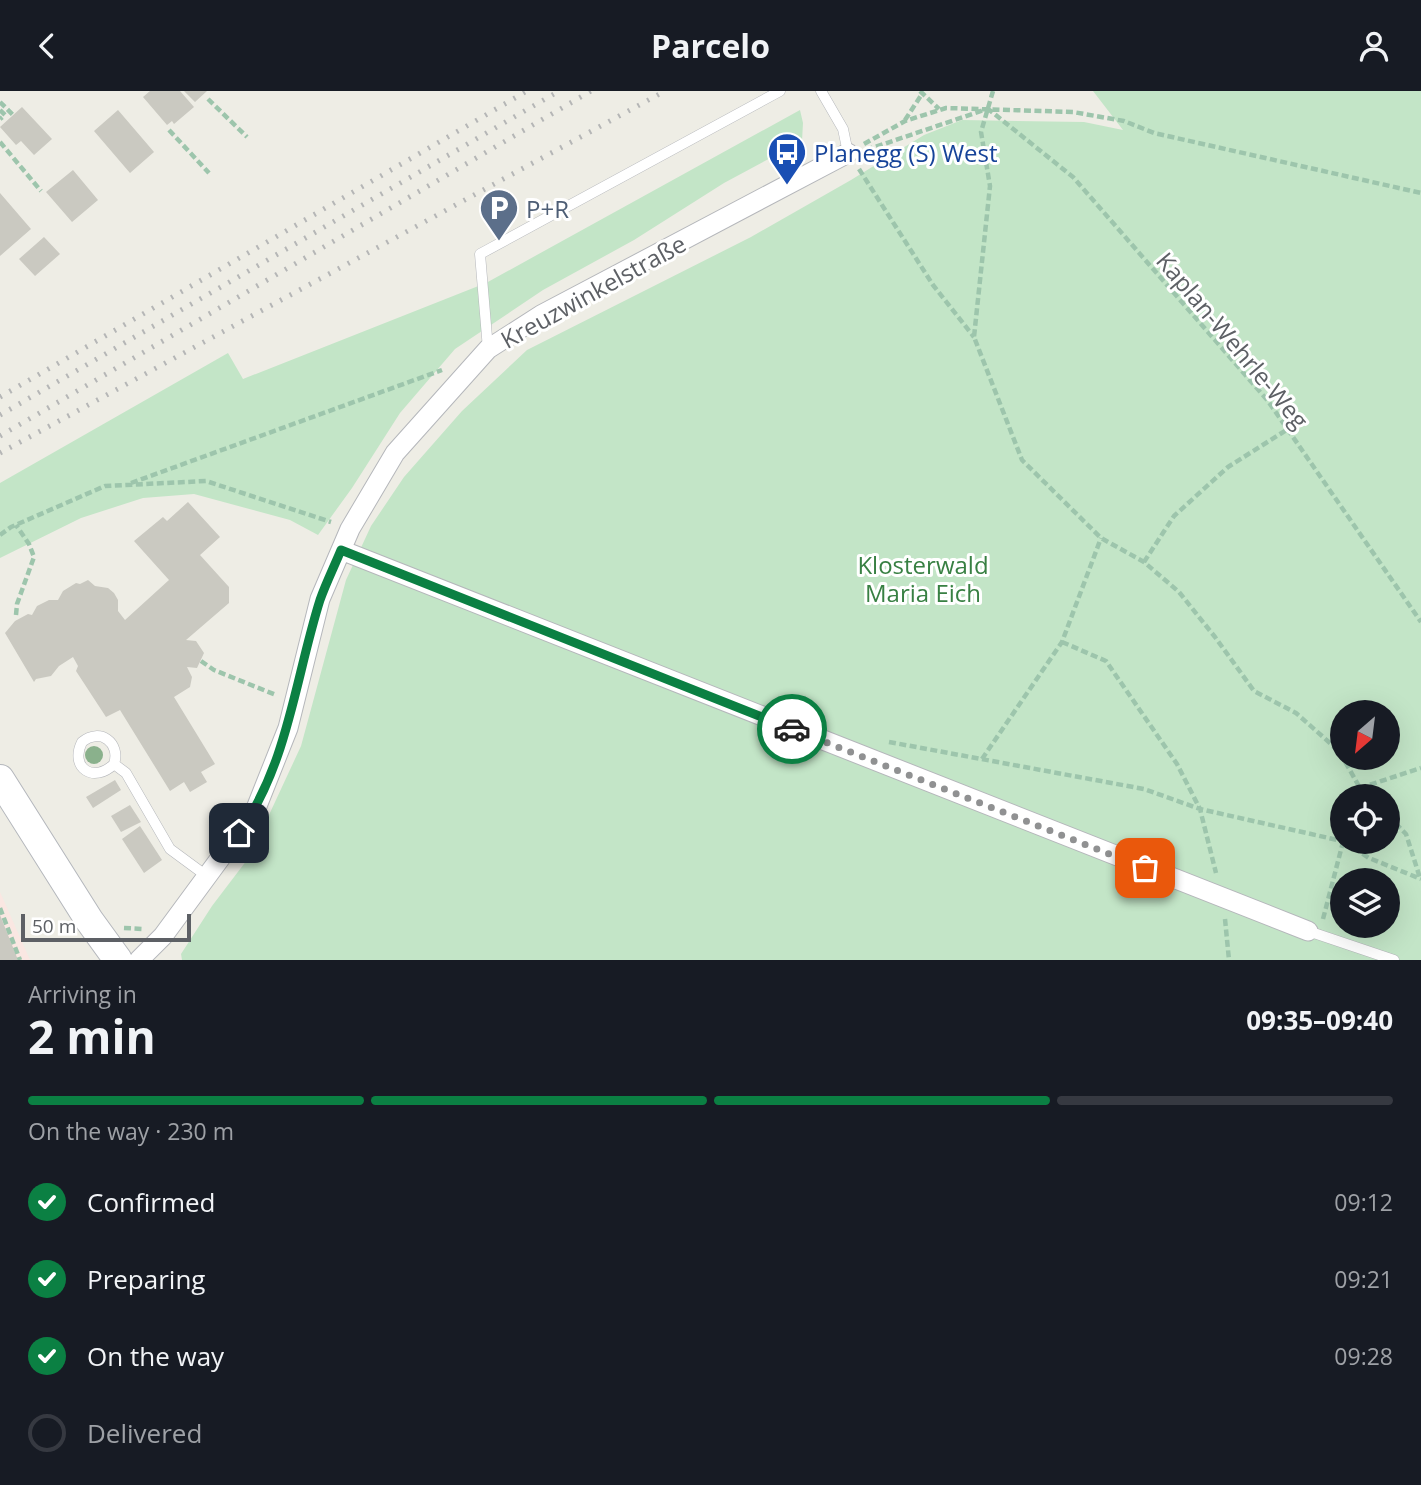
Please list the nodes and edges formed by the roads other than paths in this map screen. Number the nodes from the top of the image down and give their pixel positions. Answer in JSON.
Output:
{"nodes":[{"id":1,"x":779,"y":91,"type":"edge"},
{"id":2,"x":821,"y":91,"type":"edge"},
{"id":3,"x":848,"y":153,"type":"joint"},
{"id":4,"x":488,"y":349,"type":"junction"},
{"id":5,"x":341,"y":550,"type":"junction"},
{"id":6,"x":114,"y":764,"type":"junction"},
{"id":7,"x":0,"y":779,"type":"edge"},
{"id":8,"x":208,"y":877,"type":"junction"},
{"id":9,"x":1313,"y":933,"type":"joint"},
{"id":10,"x":118,"y":960,"type":"edge"},
{"id":11,"x":139,"y":960,"type":"edge"},
{"id":12,"x":1394,"y":960,"type":"edge"}],
"edges":[{"from":1,"to":4,"type":"lane"},
{"from":2,"to":3,"type":"lane"},
{"from":3,"to":4,"type":"street","name":"Kreuzwinkelstraße"},
{"from":4,"to":5,"type":"street","name":"Kreuzwinkelstraße"},
{"from":5,"to":8,"type":"street","name":"Kreuzwinkelstraße"},
{"from":5,"to":9,"type":"street"},
{"from":6,"to":6,"type":"lane"},
{"from":6,"to":8,"type":"lane"},
{"from":7,"to":10,"type":"main road"},
{"from":8,"to":11,"type":"street","name":"Kreuzwinkelstraße"},
{"from":9,"to":12,"type":"lane"}]}
